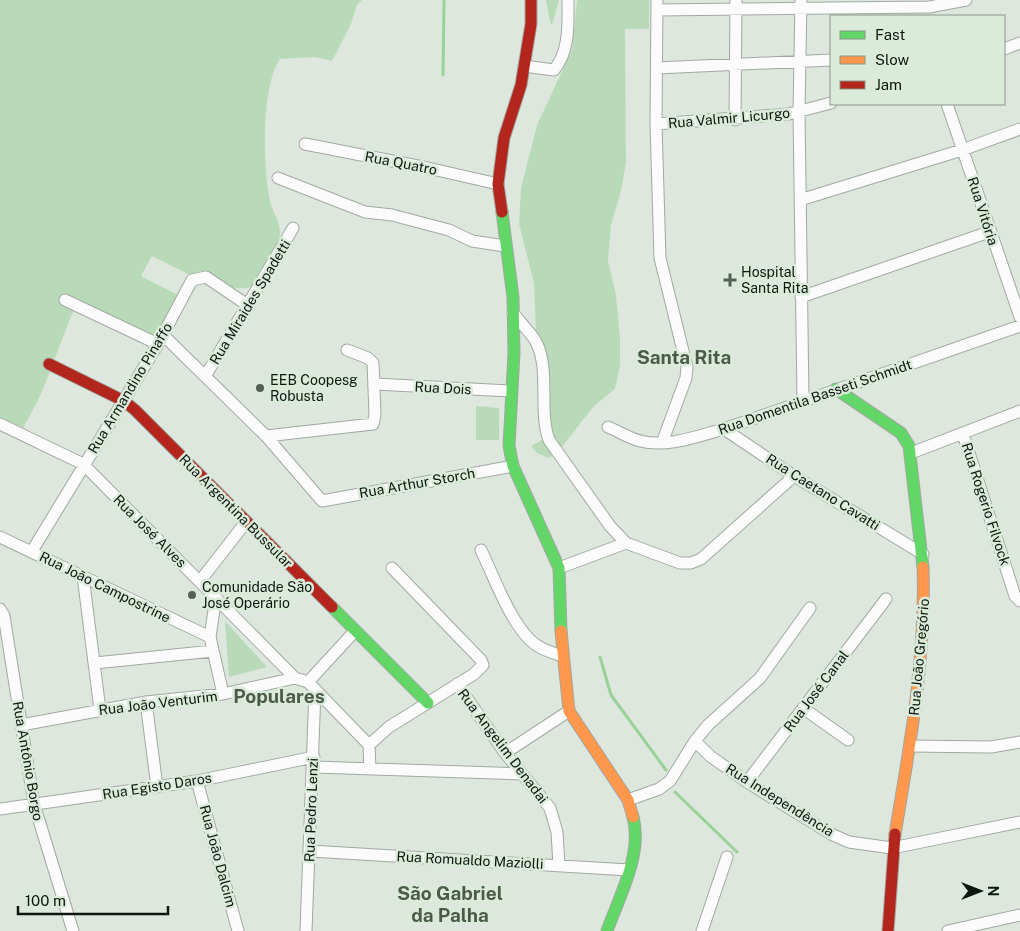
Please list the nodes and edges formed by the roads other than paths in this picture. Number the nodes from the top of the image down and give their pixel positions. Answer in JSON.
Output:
{"nodes":[{"id":1,"x":531,"y":0,"type":"edge"},
{"id":2,"x":568,"y":0,"type":"edge"},
{"id":3,"x":966,"y":0,"type":"edge"},
{"id":4,"x":801,"y":4,"type":"edge"},
{"id":5,"x":657,"y":5,"type":"edge"},
{"id":6,"x":736,"y":5,"type":"edge"},
{"id":7,"x":866,"y":8,"type":"edge"},
{"id":8,"x":1020,"y":43,"type":"edge"},
{"id":9,"x":1005,"y":49,"type":"edge"},
{"id":10,"x":830,"y":60,"type":"edge"},
{"id":11,"x":800,"y":61,"type":"junction"},
{"id":12,"x":736,"y":64,"type":"junction"},
{"id":13,"x":524,"y":66,"type":"junction"},
{"id":14,"x":656,"y":68,"type":"junction"},
{"id":15,"x":830,"y":103,"type":"edge"},
{"id":16,"x":947,"y":105,"type":"edge"},
{"id":17,"x":799,"y":112,"type":"junction"},
{"id":18,"x":734,"y":120,"type":"junction"},
{"id":19,"x":656,"y":124,"type":"junction"},
{"id":20,"x":1020,"y":129,"type":"edge"},
{"id":21,"x":305,"y":144,"type":"dead end"},
{"id":22,"x":962,"y":150,"type":"junction"},
{"id":23,"x":278,"y":178,"type":"dead end"},
{"id":24,"x":498,"y":184,"type":"junction"},
{"id":25,"x":800,"y":200,"type":"junction"},
{"id":26,"x":293,"y":228,"type":"dead end"},
{"id":27,"x":989,"y":232,"type":"junction"},
{"id":28,"x":505,"y":246,"type":"junction"},
{"id":29,"x":802,"y":297,"type":"junction"},
{"id":30,"x":65,"y":300,"type":"dead end"},
{"id":31,"x":249,"y":306,"type":"junction"},
{"id":32,"x":513,"y":313,"type":"junction"},
{"id":33,"x":1020,"y":317,"type":"edge"},
{"id":34,"x":1020,"y":326,"type":"edge"},
{"id":35,"x":160,"y":340,"type":"junction"},
{"id":36,"x":347,"y":350,"type":"dead end"},
{"id":37,"x":49,"y":364,"type":"dead end"},
{"id":38,"x":206,"y":375,"type":"junction"},
{"id":39,"x":375,"y":384,"type":"junction"},
{"id":40,"x":836,"y":389,"type":"junction"},
{"id":41,"x":511,"y":391,"type":"junction"},
{"id":42,"x":803,"y":400,"type":"junction"},
{"id":43,"x":124,"y":401,"type":"junction"},
{"id":44,"x":1020,"y":411,"type":"edge"},
{"id":45,"x":0,"y":424,"type":"edge"},
{"id":46,"x":608,"y":427,"type":"dead end"},
{"id":47,"x":724,"y":428,"type":"junction"},
{"id":48,"x":963,"y":434,"type":"junction"},
{"id":49,"x":266,"y":436,"type":"junction"},
{"id":50,"x":662,"y":443,"type":"junction"},
{"id":51,"x":911,"y":453,"type":"junction"},
{"id":52,"x":84,"y":465,"type":"junction"},
{"id":53,"x":513,"y":466,"type":"junction"},
{"id":54,"x":794,"y":476,"type":"junction"},
{"id":55,"x":246,"y":522,"type":"junction"},
{"id":56,"x":0,"y":537,"type":"edge"},
{"id":57,"x":626,"y":543,"type":"junction"},
{"id":58,"x":482,"y":550,"type":"dead end"},
{"id":59,"x":32,"y":551,"type":"junction"},
{"id":60,"x":922,"y":554,"type":"junction"},
{"id":61,"x":392,"y":568,"type":"dead end"},
{"id":62,"x":559,"y":568,"type":"junction"},
{"id":63,"x":83,"y":576,"type":"junction"},
{"id":64,"x":200,"y":581,"type":"junction"},
{"id":65,"x":216,"y":597,"type":"junction"},
{"id":66,"x":886,"y":600,"type":"dead end"},
{"id":67,"x":1020,"y":601,"type":"edge"},
{"id":68,"x":810,"y":608,"type":"dead end"},
{"id":69,"x":2,"y":612,"type":"edge"},
{"id":70,"x":355,"y":631,"type":"junction"},
{"id":71,"x":210,"y":637,"type":"junction"},
{"id":72,"x":213,"y":651,"type":"junction"},
{"id":73,"x":562,"y":656,"type":"junction"},
{"id":74,"x":95,"y":663,"type":"junction"},
{"id":75,"x":295,"y":678,"type":"junction"},
{"id":76,"x":457,"y":684,"type":"junction"},
{"id":77,"x":312,"y":686,"type":"junction"},
{"id":78,"x":223,"y":694,"type":"junction"},
{"id":79,"x":146,"y":702,"type":"junction"},
{"id":80,"x":428,"y":703,"type":"junction"},
{"id":81,"x":803,"y":708,"type":"junction"},
{"id":82,"x":100,"y":710,"type":"junction"},
{"id":83,"x":569,"y":712,"type":"junction"},
{"id":84,"x":21,"y":725,"type":"junction"},
{"id":85,"x":848,"y":740,"type":"dead end"},
{"id":86,"x":695,"y":741,"type":"junction"},
{"id":87,"x":1020,"y":742,"type":"edge"},
{"id":88,"x":369,"y":745,"type":"junction"},
{"id":89,"x":910,"y":746,"type":"junction"},
{"id":90,"x":505,"y":753,"type":"junction"},
{"id":91,"x":314,"y":762,"type":"junction"},
{"id":92,"x":370,"y":769,"type":"junction"},
{"id":93,"x":522,"y":774,"type":"junction"},
{"id":94,"x":197,"y":781,"type":"junction"},
{"id":95,"x":747,"y":782,"type":"junction"},
{"id":96,"x":157,"y":787,"type":"junction"},
{"id":97,"x":628,"y":800,"type":"junction"},
{"id":98,"x":34,"y":804,"type":"junction"},
{"id":99,"x":0,"y":809,"type":"edge"},
{"id":100,"x":1020,"y":822,"type":"edge"},
{"id":101,"x":892,"y":848,"type":"junction"},
{"id":102,"x":310,"y":851,"type":"junction"},
{"id":103,"x":728,"y":857,"type":"dead end"},
{"id":104,"x":559,"y":865,"type":"junction"},
{"id":105,"x":629,"y":870,"type":"junction"},
{"id":106,"x":1020,"y":915,"type":"edge"},
{"id":107,"x":73,"y":931,"type":"edge"},
{"id":108,"x":238,"y":931,"type":"edge"},
{"id":109,"x":306,"y":931,"type":"edge"},
{"id":110,"x":607,"y":931,"type":"edge"},
{"id":111,"x":702,"y":931,"type":"edge"},
{"id":112,"x":888,"y":931,"type":"edge"},
{"id":113,"x":948,"y":931,"type":"edge"}],
"edges":[{"from":1,"to":13,"type":"street"},
{"from":2,"to":13,"type":"street"},
{"from":3,"to":7,"type":"street"},
{"from":4,"to":6,"type":"street"},
{"from":4,"to":7,"type":"street"},
{"from":4,"to":11,"type":"street"},
{"from":5,"to":6,"type":"street"},
{"from":5,"to":14,"type":"street"},
{"from":6,"to":12,"type":"street"},
{"from":8,"to":9,"type":"street"},
{"from":10,"to":11,"type":"street"},
{"from":11,"to":12,"type":"street"},
{"from":11,"to":17,"type":"street"},
{"from":12,"to":14,"type":"street"},
{"from":12,"to":18,"type":"street"},
{"from":13,"to":24,"type":"street"},
{"from":14,"to":19,"type":"street"},
{"from":15,"to":17,"type":"street","name":"Rua Valmir Licurgo"},
{"from":16,"to":22,"type":"street","name":"Rua Vitória"},
{"from":17,"to":18,"type":"street","name":"Rua Valmir Licurgo"},
{"from":17,"to":25,"type":"street"},
{"from":18,"to":19,"type":"street","name":"Rua Valmir Licurgo"},
{"from":19,"to":50,"type":"street"},
{"from":20,"to":22,"type":"street"},
{"from":21,"to":24,"type":"street","name":"Rua Quatro"},
{"from":22,"to":25,"type":"street"},
{"from":22,"to":27,"type":"street","name":"Rua Vitória"},
{"from":23,"to":28,"type":"street"},
{"from":24,"to":28,"type":"street"},
{"from":25,"to":29,"type":"street"},
{"from":26,"to":31,"type":"street","name":"Rua Miraides Spadetti"},
{"from":27,"to":29,"type":"street"},
{"from":27,"to":33,"type":"street","name":"Rua Vitória"},
{"from":28,"to":32,"type":"street"},
{"from":29,"to":42,"type":"street"},
{"from":30,"to":35,"type":"street"},
{"from":31,"to":35,"type":"street","name":"Rua Armandino Pinaffo"},
{"from":31,"to":38,"type":"street","name":"Rua Miraides Spadetti"},
{"from":32,"to":41,"type":"street"},
{"from":32,"to":57,"type":"street"},
{"from":34,"to":40,"type":"street","name":"Rua Domentila Basseti Schmidt"},
{"from":35,"to":38,"type":"street"},
{"from":35,"to":43,"type":"street","name":"Rua Armandino Pinaffo"},
{"from":36,"to":39,"type":"street"},
{"from":37,"to":43,"type":"street","name":"Rua Argentina Bussular"},
{"from":38,"to":49,"type":"street"},
{"from":39,"to":41,"type":"street","name":"Rua Dois"},
{"from":39,"to":49,"type":"street"},
{"from":40,"to":42,"type":"street","name":"Rua Domentila Basseti Schmidt"},
{"from":40,"to":51,"type":"street","name":"Rua João Gregório"},
{"from":41,"to":53,"type":"street"},
{"from":42,"to":47,"type":"street","name":"Rua Domentila Basseti Schmidt"},
{"from":43,"to":52,"type":"street","name":"Rua Armandino Pinaffo"},
{"from":43,"to":55,"type":"street","name":"Rua Argentina Bussular"},
{"from":44,"to":48,"type":"street"},
{"from":45,"to":52,"type":"street","name":"Rua José Alves"},
{"from":46,"to":50,"type":"street","name":"Rua Domentila Basseti Schmidt"},
{"from":47,"to":50,"type":"street","name":"Rua Domentila Basseti Schmidt"},
{"from":47,"to":54,"type":"street","name":"Rua Caetano Cavatti"},
{"from":48,"to":51,"type":"street"},
{"from":48,"to":67,"type":"street","name":"Rua Rogerio Filvock"},
{"from":49,"to":53,"type":"street","name":"Rua Arthur Storch"},
{"from":51,"to":60,"type":"street","name":"Rua João Gregório"},
{"from":52,"to":59,"type":"street","name":"Rua Armandino Pinaffo"},
{"from":52,"to":64,"type":"street","name":"Rua José Alves"},
{"from":53,"to":62,"type":"street"},
{"from":54,"to":57,"type":"street"},
{"from":54,"to":60,"type":"street","name":"Rua Caetano Cavatti"},
{"from":55,"to":64,"type":"street"},
{"from":55,"to":70,"type":"street","name":"Rua Argentina Bussular"},
{"from":56,"to":59,"type":"street","name":"Rua João Campostrine"},
{"from":57,"to":62,"type":"street"},
{"from":58,"to":73,"type":"street"},
{"from":59,"to":63,"type":"street","name":"Rua João Campostrine"},
{"from":60,"to":89,"type":"street","name":"Rua João Gregório"},
{"from":61,"to":76,"type":"street","name":"Rua Angelim Denadai"},
{"from":62,"to":73,"type":"street"},
{"from":63,"to":71,"type":"street","name":"Rua João Campostrine"},
{"from":63,"to":74,"type":"street"},
{"from":64,"to":65,"type":"street","name":"Rua José Alves"},
{"from":65,"to":71,"type":"street"},
{"from":65,"to":75,"type":"street","name":"Rua José Alves"},
{"from":66,"to":81,"type":"street","name":"Rua José Canal"},
{"from":68,"to":86,"type":"street"},
{"from":69,"to":84,"type":"street","name":"Rua Antônio Borgo"},
{"from":70,"to":77,"type":"street"},
{"from":70,"to":80,"type":"street","name":"Rua Argentina Bussular"},
{"from":71,"to":72,"type":"street"},
{"from":72,"to":74,"type":"street"},
{"from":72,"to":78,"type":"street"},
{"from":73,"to":83,"type":"street"},
{"from":74,"to":82,"type":"street"},
{"from":75,"to":77,"type":"street","name":"Rua José Alves"},
{"from":75,"to":78,"type":"street","name":"Rua João Venturim"},
{"from":76,"to":80,"type":"street","name":"Rua Angelim Denadai"},
{"from":76,"to":90,"type":"street","name":"Rua Angelim Denadai"},
{"from":77,"to":88,"type":"street","name":"Rua José Alves"},
{"from":77,"to":91,"type":"street","name":"Rua Pedro Lenzi"},
{"from":78,"to":79,"type":"street","name":"Rua João Venturim"},
{"from":79,"to":82,"type":"street","name":"Rua João Venturim"},
{"from":79,"to":96,"type":"street"},
{"from":80,"to":88,"type":"street","name":"Rua Angelim Denadai"},
{"from":81,"to":85,"type":"street"},
{"from":81,"to":95,"type":"street","name":"Rua José Canal"},
{"from":82,"to":84,"type":"street","name":"Rua João Venturim"},
{"from":83,"to":90,"type":"street"},
{"from":83,"to":97,"type":"street"},
{"from":84,"to":98,"type":"street","name":"Rua Antônio Borgo"},
{"from":86,"to":95,"type":"street","name":"Rua Independência"},
{"from":86,"to":97,"type":"street"},
{"from":87,"to":89,"type":"street"},
{"from":88,"to":92,"type":"street"},
{"from":89,"to":101,"type":"street","name":"Rua João Gregório"},
{"from":90,"to":93,"type":"street","name":"Rua Angelim Denadai"},
{"from":91,"to":92,"type":"street","name":"Rua Egisto Daros"},
{"from":91,"to":94,"type":"street","name":"Rua Egisto Daros"},
{"from":91,"to":102,"type":"street","name":"Rua Pedro Lenzi"},
{"from":92,"to":93,"type":"street","name":"Rua Egisto Daros"},
{"from":93,"to":104,"type":"street","name":"Rua Angelim Denadai"},
{"from":94,"to":96,"type":"street","name":"Rua Egisto Daros"},
{"from":94,"to":108,"type":"street","name":"Rua João Dalcim"},
{"from":95,"to":101,"type":"street","name":"Rua Independência"},
{"from":96,"to":98,"type":"street","name":"Rua Egisto Daros"},
{"from":97,"to":105,"type":"street"},
{"from":98,"to":99,"type":"street","name":"Rua Egisto Daros"},
{"from":98,"to":107,"type":"street","name":"Rua Antônio Borgo"},
{"from":100,"to":101,"type":"street","name":"Rua Independência"},
{"from":101,"to":112,"type":"street","name":"Rua João Gregório"},
{"from":102,"to":104,"type":"street","name":"Rua Romualdo Maziolli"},
{"from":102,"to":109,"type":"street","name":"Rua Pedro Lenzi"},
{"from":103,"to":111,"type":"street"},
{"from":104,"to":105,"type":"street","name":"Rua Romualdo Maziolli"},
{"from":105,"to":110,"type":"street"},
{"from":106,"to":113,"type":"street"}]}
